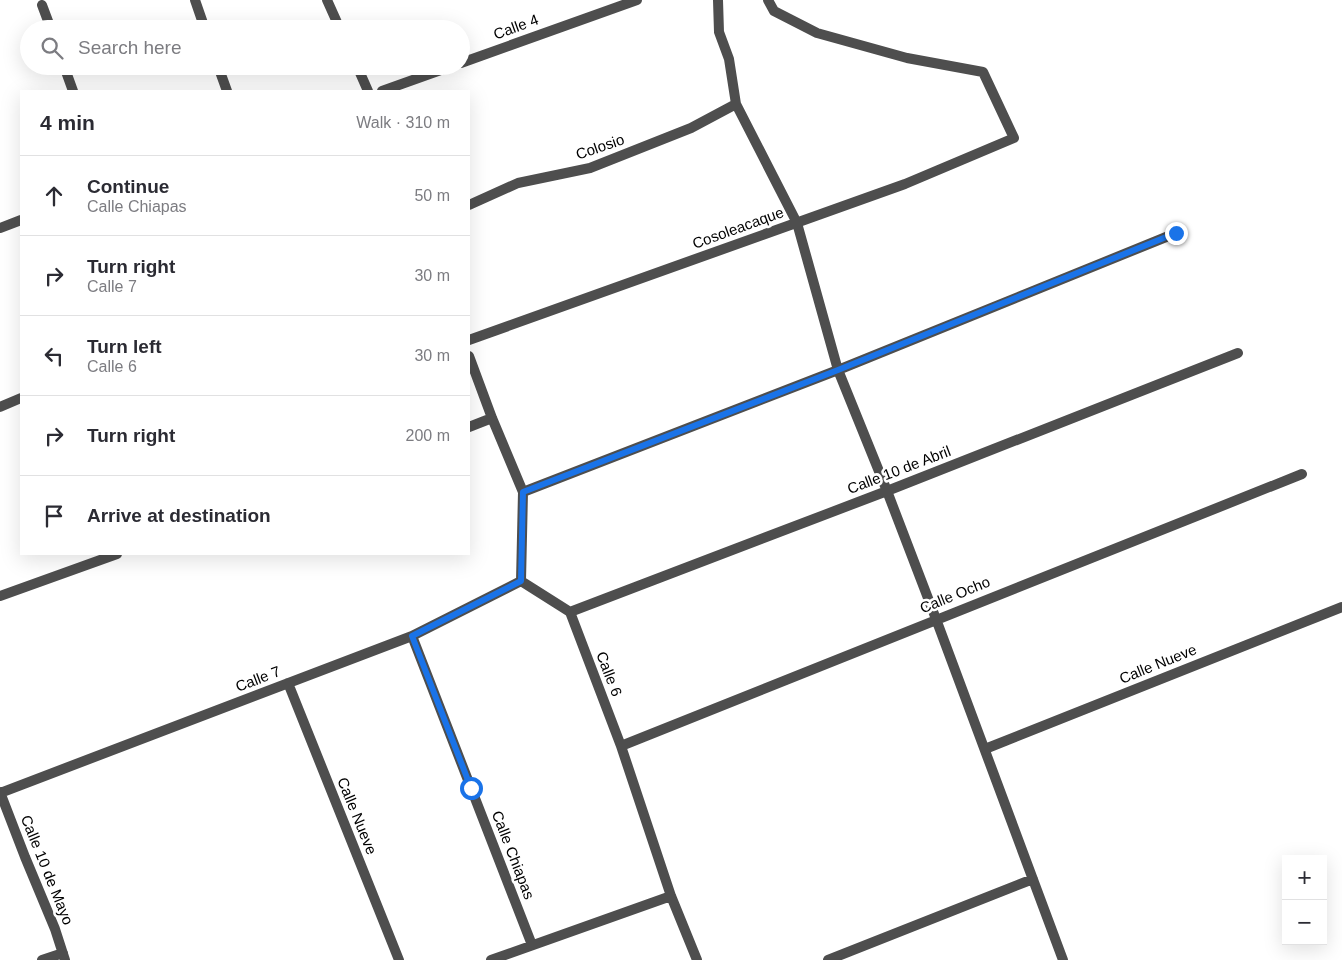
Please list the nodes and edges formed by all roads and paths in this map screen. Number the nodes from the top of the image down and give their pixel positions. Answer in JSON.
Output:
{"nodes":[{"id":1,"x":195,"y":0,"type":"edge"},
{"id":2,"x":327,"y":0,"type":"edge"},
{"id":3,"x":637,"y":0,"type":"edge"},
{"id":4,"x":718,"y":0,"type":"edge"},
{"id":5,"x":768,"y":0,"type":"edge"},
{"id":6,"x":42,"y":5,"type":"dead end"},
{"id":7,"x":48,"y":20,"type":"edge"},
{"id":8,"x":202,"y":20,"type":"edge"},
{"id":9,"x":336,"y":20,"type":"edge"},
{"id":10,"x":470,"y":60,"type":"edge"},
{"id":11,"x":67,"y":75,"type":"edge"},
{"id":12,"x":221,"y":75,"type":"edge"},
{"id":13,"x":360,"y":75,"type":"edge"},
{"id":14,"x":427,"y":75,"type":"edge"},
{"id":15,"x":73,"y":90,"type":"edge"},
{"id":16,"x":227,"y":90,"type":"edge"},
{"id":17,"x":368,"y":90,"type":"edge"},
{"id":18,"x":385,"y":90,"type":"edge"},
{"id":19,"x":736,"y":104,"type":"junction"},
{"id":20,"x":470,"y":206,"type":"edge"},
{"id":21,"x":20,"y":220,"type":"edge"},
{"id":22,"x":797,"y":223,"type":"junction"},
{"id":23,"x":0,"y":228,"type":"edge"},
{"id":24,"x":1176,"y":233,"type":"dead end"},
{"id":25,"x":470,"y":340,"type":"edge"},
{"id":26,"x":1238,"y":352,"type":"dead end"},
{"id":27,"x":470,"y":359,"type":"edge"},
{"id":28,"x":838,"y":370,"type":"junction"},
{"id":29,"x":20,"y":398,"type":"edge"},
{"id":30,"x":0,"y":407,"type":"edge"},
{"id":31,"x":492,"y":418,"type":"junction"},
{"id":32,"x":470,"y":427,"type":"edge"},
{"id":33,"x":1302,"y":474,"type":"dead end"},
{"id":34,"x":887,"y":491,"type":"junction"},
{"id":35,"x":523,"y":492,"type":"junction"},
{"id":36,"x":114,"y":555,"type":"edge"},
{"id":37,"x":521,"y":581,"type":"junction"},
{"id":38,"x":0,"y":596,"type":"edge"},
{"id":39,"x":1342,"y":608,"type":"edge"},
{"id":40,"x":570,"y":612,"type":"junction"},
{"id":41,"x":936,"y":619,"type":"junction"},
{"id":42,"x":412,"y":636,"type":"junction"},
{"id":43,"x":288,"y":683,"type":"junction"},
{"id":44,"x":620,"y":746,"type":"junction"},
{"id":45,"x":985,"y":749,"type":"junction"},
{"id":46,"x":0,"y":793,"type":"edge"},
{"id":47,"x":1034,"y":879,"type":"junction"},
{"id":48,"x":671,"y":896,"type":"junction"},
{"id":49,"x":532,"y":945,"type":"junction"},
{"id":50,"x":64,"y":956,"type":"edge"},
{"id":51,"x":42,"y":960,"type":"edge"},
{"id":52,"x":399,"y":960,"type":"edge"},
{"id":53,"x":491,"y":960,"type":"edge"},
{"id":54,"x":697,"y":960,"type":"edge"},
{"id":55,"x":828,"y":960,"type":"edge"},
{"id":56,"x":1063,"y":960,"type":"edge"}],
"edges":[{"from":1,"to":8,"type":"street"},
{"from":2,"to":9,"type":"street"},
{"from":3,"to":10,"type":"street","name":"Calle 4"},
{"from":4,"to":19,"type":"street"},
{"from":5,"to":22,"type":"street","name":"Cosoleacaque"},
{"from":6,"to":7,"type":"street"},
{"from":11,"to":15,"type":"street"},
{"from":12,"to":16,"type":"street"},
{"from":13,"to":17,"type":"street"},
{"from":14,"to":18,"type":"street"},
{"from":19,"to":20,"type":"street","name":"Colosio"},
{"from":19,"to":22,"type":"street"},
{"from":21,"to":23,"type":"street"},
{"from":22,"to":25,"type":"street","name":"Cosoleacaque"},
{"from":22,"to":28,"type":"street"},
{"from":24,"to":28,"type":"street"},
{"from":26,"to":34,"type":"street","name":"Calle 10 de Abril"},
{"from":27,"to":31,"type":"street"},
{"from":28,"to":34,"type":"street"},
{"from":28,"to":35,"type":"street"},
{"from":29,"to":30,"type":"street"},
{"from":31,"to":32,"type":"street"},
{"from":31,"to":35,"type":"street"},
{"from":33,"to":41,"type":"street","name":"Calle Ocho"},
{"from":34,"to":40,"type":"street","name":"Calle 10 de Abril"},
{"from":34,"to":41,"type":"street"},
{"from":35,"to":37,"type":"street"},
{"from":36,"to":38,"type":"street"},
{"from":37,"to":40,"type":"street"},
{"from":37,"to":42,"type":"street","name":"Calle 7"},
{"from":39,"to":45,"type":"street","name":"Calle Nueve"},
{"from":40,"to":44,"type":"street","name":"Calle 6"},
{"from":41,"to":44,"type":"street","name":"Calle Ocho"},
{"from":41,"to":45,"type":"street"},
{"from":42,"to":43,"type":"street","name":"Calle 7"},
{"from":42,"to":49,"type":"street","name":"Calle Chiapas"},
{"from":43,"to":46,"type":"street","name":"Calle 7"},
{"from":43,"to":52,"type":"street","name":"Calle Nueve"},
{"from":44,"to":48,"type":"street","name":"Calle 6"},
{"from":45,"to":47,"type":"street"},
{"from":46,"to":50,"type":"street","name":"Calle 10 de Mayo"},
{"from":47,"to":55,"type":"street"},
{"from":47,"to":56,"type":"street"},
{"from":48,"to":49,"type":"street"},
{"from":48,"to":54,"type":"street","name":"Calle 6"},
{"from":49,"to":53,"type":"street"},
{"from":50,"to":51,"type":"street"}]}
